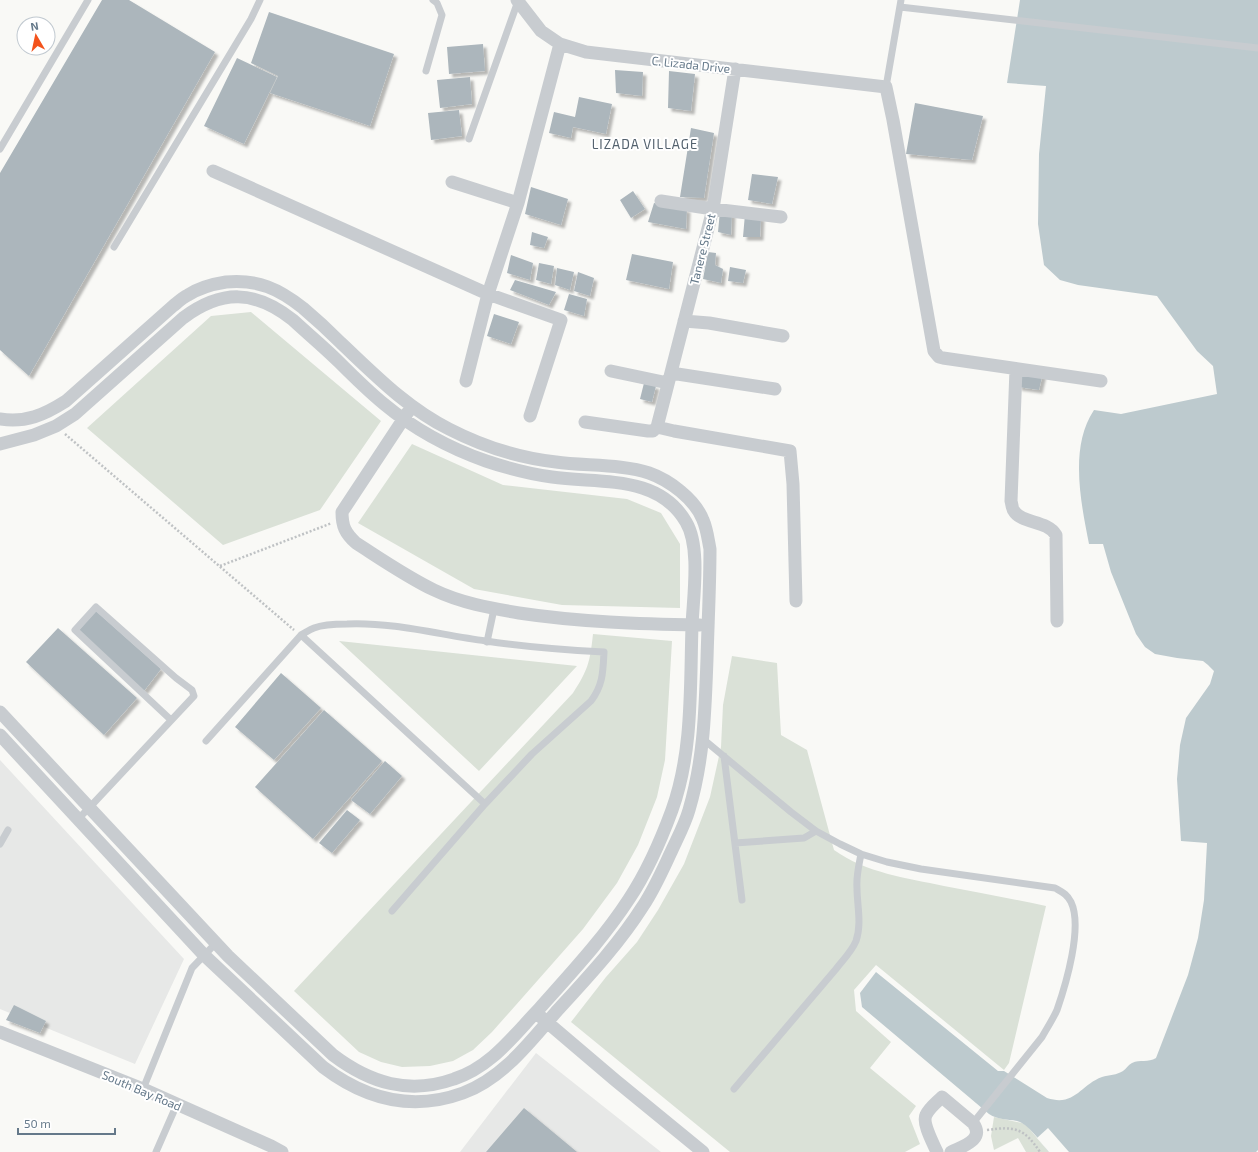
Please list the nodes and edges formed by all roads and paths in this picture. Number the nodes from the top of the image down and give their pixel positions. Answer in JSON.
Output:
{"nodes":[{"id":1,"x":88,"y":0,"type":"edge"},
{"id":2,"x":260,"y":0,"type":"edge"},
{"id":3,"x":433,"y":0,"type":"edge"},
{"id":4,"x":518,"y":1,"type":"edge"},
{"id":5,"x":900,"y":4,"type":"edge"},
{"id":6,"x":560,"y":44,"type":"junction"},
{"id":7,"x":1258,"y":48,"type":"edge"},
{"id":8,"x":735,"y":69,"type":"junction"},
{"id":9,"x":426,"y":71,"type":"dead end"},
{"id":10,"x":886,"y":87,"type":"junction"},
{"id":11,"x":469,"y":139,"type":"dead end"},
{"id":12,"x":0,"y":149,"type":"edge"},
{"id":13,"x":213,"y":171,"type":"dead end"},
{"id":14,"x":452,"y":182,"type":"dead end"},
{"id":15,"x":661,"y":201,"type":"dead end"},
{"id":16,"x":518,"y":203,"type":"junction"},
{"id":17,"x":713,"y":209,"type":"junction"},
{"id":18,"x":781,"y":217,"type":"dead end"},
{"id":19,"x":114,"y":247,"type":"dead end"},
{"id":20,"x":488,"y":294,"type":"junction"},
{"id":21,"x":684,"y":321,"type":"junction"},
{"id":22,"x":783,"y":336,"type":"dead end"},
{"id":23,"x":1016,"y":369,"type":"junction"},
{"id":24,"x":611,"y":371,"type":"dead end"},
{"id":25,"x":373,"y":373,"type":"junction"},
{"id":26,"x":669,"y":378,"type":"junction"},
{"id":27,"x":466,"y":381,"type":"dead end"},
{"id":28,"x":1102,"y":381,"type":"dead end"},
{"id":29,"x":362,"y":384,"type":"junction"},
{"id":30,"x":775,"y":389,"type":"dead end"},
{"id":31,"x":412,"y":406,"type":"junction"},
{"id":32,"x":530,"y":416,"type":"dead end"},
{"id":33,"x":0,"y":419,"type":"edge"},
{"id":34,"x":403,"y":419,"type":"junction"},
{"id":35,"x":584,"y":422,"type":"dead end"},
{"id":36,"x":56,"y":426,"type":"junction"},
{"id":37,"x":657,"y":427,"type":"junction"},
{"id":38,"x":0,"y":444,"type":"edge"},
{"id":39,"x":342,"y":519,"type":"junction"},
{"id":40,"x":220,"y":566,"type":"junction"},
{"id":41,"x":796,"y":601,"type":"dead end"},
{"id":42,"x":494,"y":609,"type":"junction"},
{"id":43,"x":1057,"y":620,"type":"dead end"},
{"id":44,"x":692,"y":625,"type":"junction"},
{"id":45,"x":708,"y":625,"type":"junction"},
{"id":46,"x":300,"y":635,"type":"junction"},
{"id":47,"x":487,"y":642,"type":"junction"},
{"id":48,"x":0,"y":712,"type":"edge"},
{"id":49,"x":171,"y":720,"type":"junction"},
{"id":50,"x":0,"y":735,"type":"edge"},
{"id":51,"x":703,"y":739,"type":"junction"},
{"id":52,"x":206,"y":741,"type":"dead end"},
{"id":53,"x":724,"y":756,"type":"junction"},
{"id":54,"x":485,"y":804,"type":"junction"},
{"id":55,"x":89,"y":808,"type":"junction"},
{"id":56,"x":78,"y":819,"type":"junction"},
{"id":57,"x":8,"y":830,"type":"dead end"},
{"id":58,"x":816,"y":831,"type":"junction"},
{"id":59,"x":735,"y":843,"type":"junction"},
{"id":60,"x":0,"y":844,"type":"edge"},
{"id":61,"x":861,"y":854,"type":"junction"},
{"id":62,"x":742,"y":900,"type":"dead end"},
{"id":63,"x":392,"y":911,"type":"dead end"},
{"id":64,"x":216,"y":943,"type":"junction"},
{"id":65,"x":204,"y":955,"type":"junction"},
{"id":66,"x":536,"y":1012,"type":"junction"},
{"id":67,"x":547,"y":1022,"type":"junction"},
{"id":68,"x":0,"y":1032,"type":"edge"},
{"id":69,"x":143,"y":1089,"type":"junction"},
{"id":70,"x":734,"y":1089,"type":"dead end"},
{"id":71,"x":177,"y":1104,"type":"junction"},
{"id":72,"x":975,"y":1127,"type":"junction"},
{"id":73,"x":156,"y":1152,"type":"edge"},
{"id":74,"x":282,"y":1152,"type":"edge"},
{"id":75,"x":703,"y":1152,"type":"edge"},
{"id":76,"x":937,"y":1152,"type":"edge"},
{"id":77,"x":951,"y":1152,"type":"edge"},
{"id":78,"x":1040,"y":1152,"type":"edge"}],
"edges":[{"from":1,"to":12,"type":"lane"},
{"from":2,"to":19,"type":"lane"},
{"from":3,"to":9,"type":"lane"},
{"from":4,"to":6,"type":"street","name":"C. Lizada Drive"},
{"from":4,"to":11,"type":"lane"},
{"from":5,"to":7,"type":"lane"},
{"from":5,"to":10,"type":"lane"},
{"from":6,"to":8,"type":"street","name":"C. Lizada Drive"},
{"from":6,"to":16,"type":"street"},
{"from":8,"to":10,"type":"street","name":"C. Lizada Drive"},
{"from":8,"to":17,"type":"street","name":"Tanere Street"},
{"from":10,"to":23,"type":"street"},
{"from":13,"to":20,"type":"street"},
{"from":14,"to":16,"type":"street"},
{"from":15,"to":17,"type":"street"},
{"from":16,"to":20,"type":"street"},
{"from":17,"to":18,"type":"street"},
{"from":17,"to":21,"type":"street","name":"Tanere Street"},
{"from":20,"to":27,"type":"street"},
{"from":20,"to":32,"type":"street"},
{"from":21,"to":22,"type":"street"},
{"from":21,"to":26,"type":"street","name":"Tanere Street"},
{"from":23,"to":28,"type":"street"},
{"from":23,"to":43,"type":"street"},
{"from":24,"to":26,"type":"street"},
{"from":25,"to":29,"type":"street"},
{"from":25,"to":31,"type":"street"},
{"from":25,"to":33,"type":"street"},
{"from":26,"to":30,"type":"street"},
{"from":26,"to":37,"type":"street","name":"Tanere Street"},
{"from":29,"to":34,"type":"street"},
{"from":29,"to":36,"type":"street"},
{"from":31,"to":34,"type":"street"},
{"from":31,"to":45,"type":"street"},
{"from":34,"to":39,"type":"street"},
{"from":34,"to":44,"type":"street"},
{"from":35,"to":37,"type":"street"},
{"from":36,"to":38,"type":"street"},
{"from":36,"to":40,"type":"path"},
{"from":37,"to":41,"type":"street"},
{"from":39,"to":40,"type":"path"},
{"from":39,"to":42,"type":"street"},
{"from":40,"to":46,"type":"path"},
{"from":42,"to":44,"type":"street"},
{"from":42,"to":47,"type":"lane"},
{"from":44,"to":45,"type":"street"},
{"from":44,"to":66,"type":"street"},
{"from":45,"to":51,"type":"street"},
{"from":46,"to":47,"type":"lane"},
{"from":46,"to":52,"type":"lane"},
{"from":46,"to":54,"type":"lane"},
{"from":47,"to":54,"type":"lane"},
{"from":48,"to":55,"type":"street"},
{"from":49,"to":49,"type":"lane"},
{"from":49,"to":55,"type":"lane"},
{"from":50,"to":56,"type":"street"},
{"from":51,"to":53,"type":"lane"},
{"from":51,"to":67,"type":"street"},
{"from":53,"to":58,"type":"lane"},
{"from":53,"to":59,"type":"lane"},
{"from":54,"to":63,"type":"lane"},
{"from":55,"to":56,"type":"lane"},
{"from":55,"to":64,"type":"street"},
{"from":56,"to":65,"type":"street"},
{"from":57,"to":60,"type":"lane"},
{"from":58,"to":59,"type":"lane"},
{"from":58,"to":61,"type":"lane"},
{"from":59,"to":62,"type":"lane"},
{"from":61,"to":70,"type":"lane"},
{"from":61,"to":72,"type":"lane"},
{"from":64,"to":65,"type":"lane"},
{"from":64,"to":66,"type":"street"},
{"from":65,"to":67,"type":"street"},
{"from":65,"to":69,"type":"lane"},
{"from":66,"to":67,"type":"street"},
{"from":67,"to":75,"type":"street"},
{"from":68,"to":69,"type":"street","name":"South Bay Road"},
{"from":69,"to":71,"type":"street","name":"South Bay Road"},
{"from":71,"to":73,"type":"lane"},
{"from":71,"to":74,"type":"street","name":"South Bay Road"},
{"from":72,"to":76,"type":"street"},
{"from":72,"to":77,"type":"street"},
{"from":72,"to":78,"type":"path"}]}
